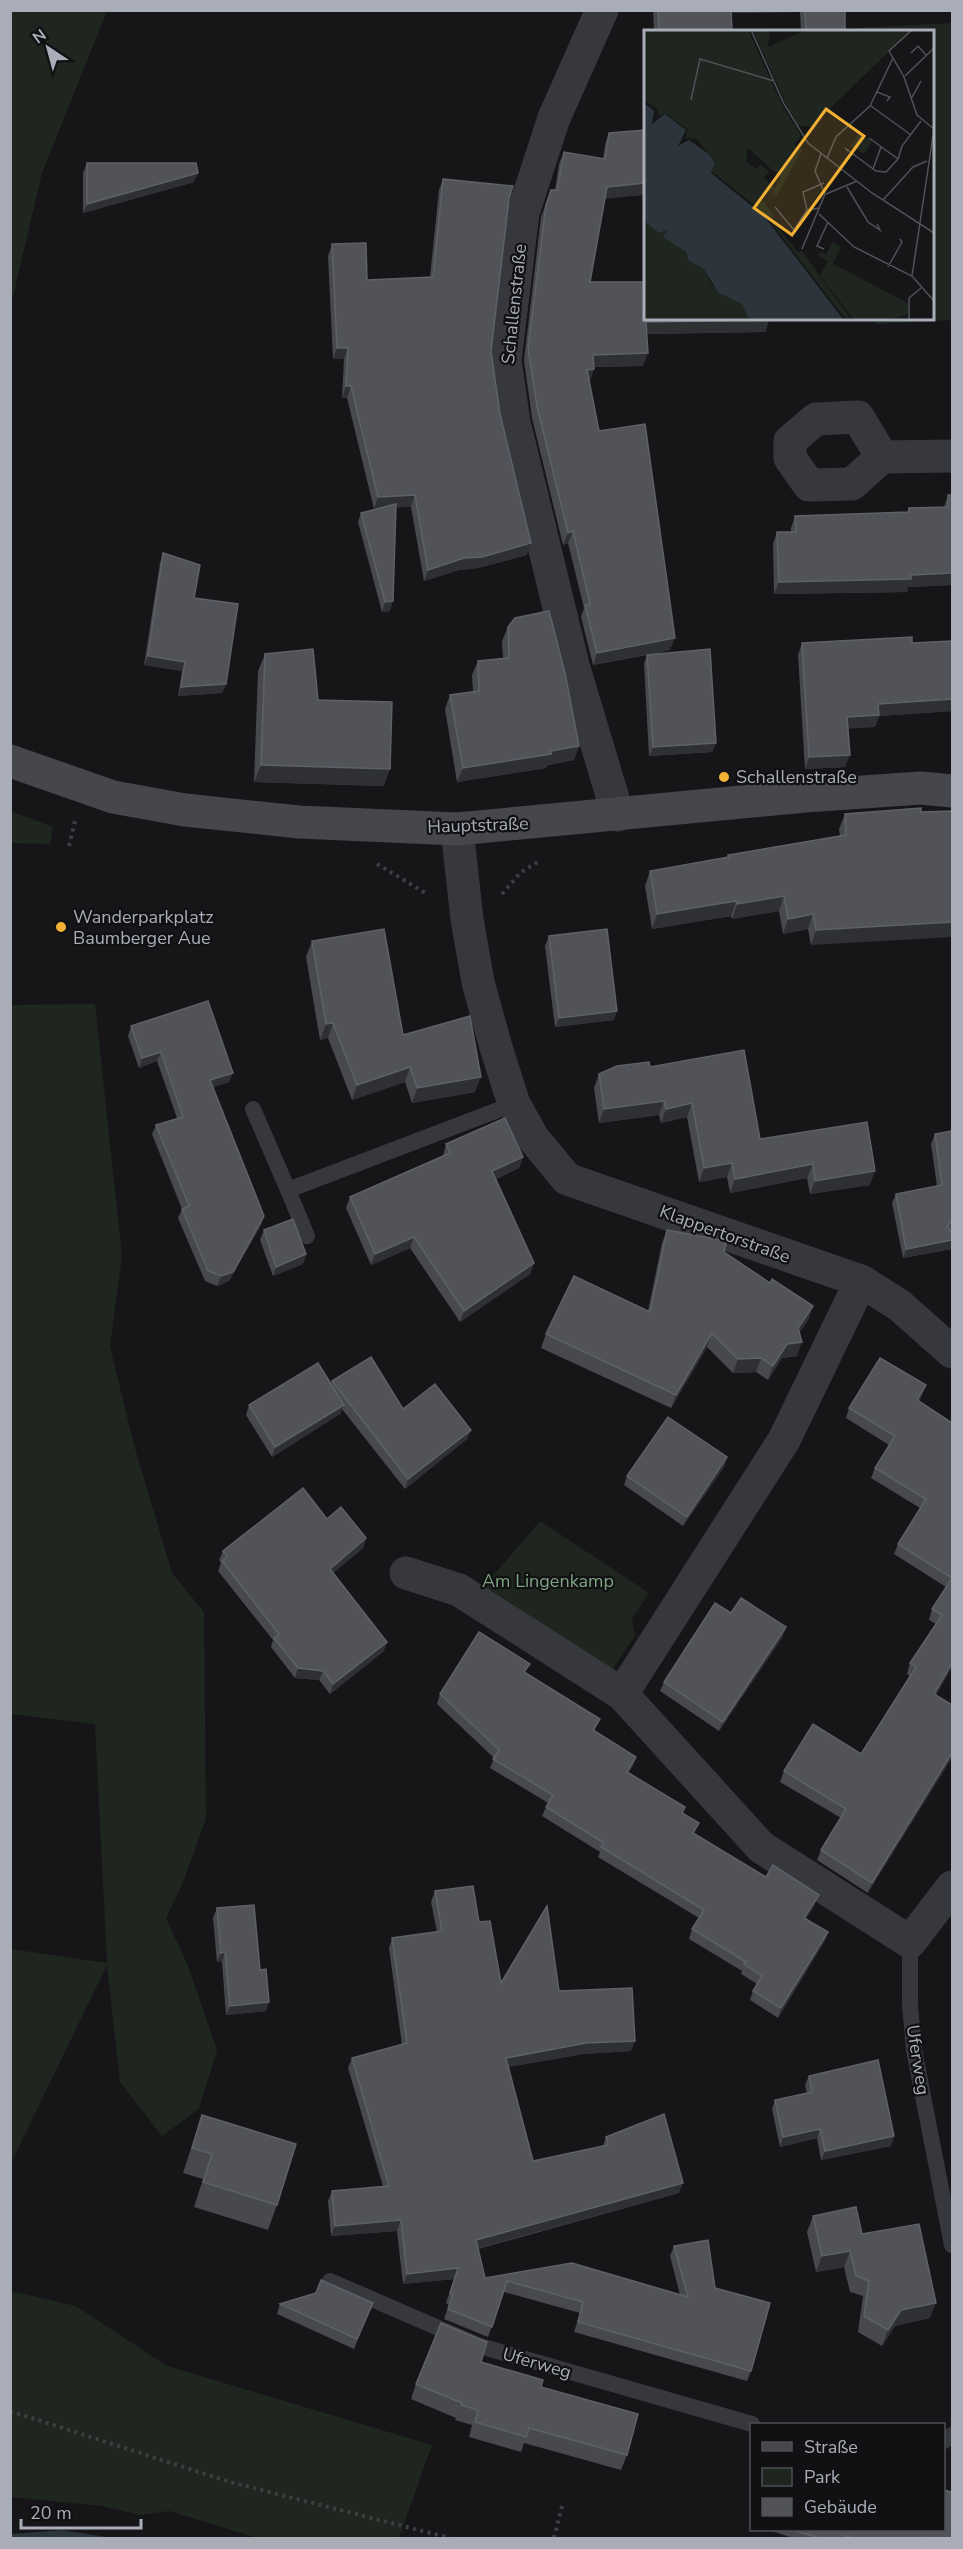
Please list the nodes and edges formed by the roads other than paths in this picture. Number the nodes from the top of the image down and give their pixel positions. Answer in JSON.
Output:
{"nodes":[{"id":1,"x":602,"y":10,"type":"edge"},
{"id":2,"x":952,"y":456,"type":"edge"},
{"id":3,"x":882,"y":457,"type":"dead end"},
{"id":4,"x":10,"y":761,"type":"edge"},
{"id":5,"x":952,"y":791,"type":"edge"},
{"id":6,"x":618,"y":815,"type":"junction"},
{"id":7,"x":457,"y":829,"type":"junction"},
{"id":8,"x":514,"y":1104,"type":"junction"},
{"id":9,"x":253,"y":1110,"type":"dead end"},
{"id":10,"x":288,"y":1190,"type":"junction"},
{"id":11,"x":307,"y":1236,"type":"dead end"},
{"id":12,"x":861,"y":1281,"type":"junction"},
{"id":13,"x":952,"y":1352,"type":"edge"},
{"id":14,"x":406,"y":1573,"type":"dead end"},
{"id":15,"x":622,"y":1694,"type":"junction"},
{"id":16,"x":952,"y":1887,"type":"edge"},
{"id":17,"x":910,"y":1942,"type":"junction"},
{"id":18,"x":952,"y":2245,"type":"edge"},
{"id":19,"x":330,"y":2281,"type":"edge"},
{"id":20,"x":750,"y":2423,"type":"edge"}],
"edges":[{"from":1,"to":6,"type":"street","name":"Schallenstraße"},
{"from":2,"to":3,"type":"street"},
{"from":4,"to":7,"type":"street","name":"Hauptstraße"},
{"from":5,"to":6,"type":"street","name":"Hauptstraße"},
{"from":6,"to":7,"type":"street","name":"Hauptstraße"},
{"from":7,"to":8,"type":"street","name":"Klappertorstraße"},
{"from":8,"to":10,"type":"lane"},
{"from":8,"to":12,"type":"street","name":"Klappertorstraße"},
{"from":9,"to":10,"type":"lane"},
{"from":10,"to":11,"type":"lane"},
{"from":12,"to":13,"type":"street","name":"Klappertorstraße"},
{"from":12,"to":15,"type":"street"},
{"from":14,"to":15,"type":"street"},
{"from":15,"to":17,"type":"street"},
{"from":16,"to":17,"type":"street"},
{"from":17,"to":18,"type":"lane","name":"Uferweg"},
{"from":19,"to":20,"type":"lane","name":"Uferweg"}]}
